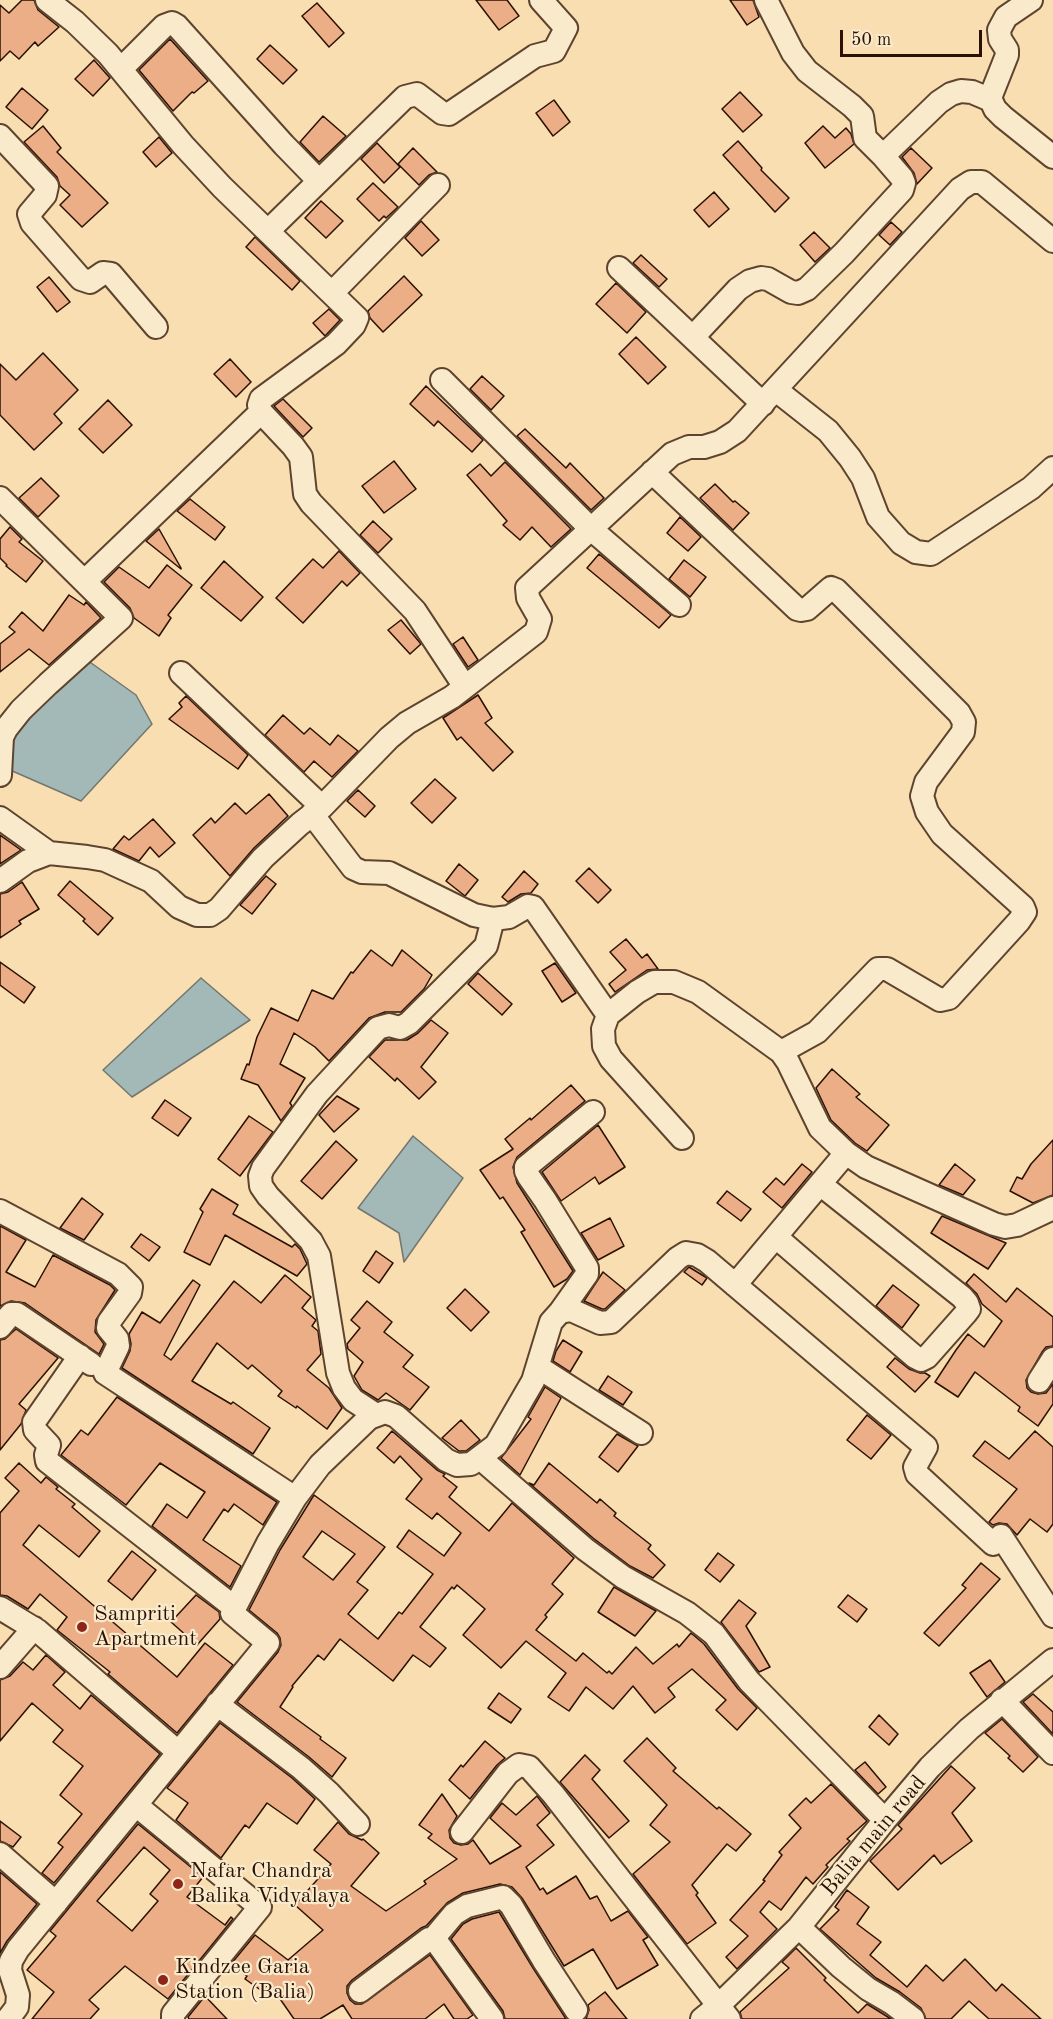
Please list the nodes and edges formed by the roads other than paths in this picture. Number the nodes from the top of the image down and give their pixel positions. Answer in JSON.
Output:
{"nodes":[{"id":1,"x":47,"y":0,"type":"edge"},
{"id":2,"x":541,"y":0,"type":"edge"},
{"id":3,"x":766,"y":0,"type":"edge"},
{"id":4,"x":1032,"y":0,"type":"edge"},
{"id":5,"x":121,"y":69,"type":"junction"},
{"id":6,"x":991,"y":100,"type":"junction"},
{"id":7,"x":0,"y":136,"type":"edge"},
{"id":8,"x":883,"y":156,"type":"junction"},
{"id":9,"x":1053,"y":157,"type":"edge"},
{"id":10,"x":319,"y":181,"type":"junction"},
{"id":11,"x":438,"y":185,"type":"dead end"},
{"id":12,"x":268,"y":231,"type":"junction"},
{"id":13,"x":1053,"y":241,"type":"edge"},
{"id":14,"x":619,"y":268,"type":"dead end"},
{"id":15,"x":332,"y":293,"type":"junction"},
{"id":16,"x":156,"y":327,"type":"dead end"},
{"id":17,"x":693,"y":337,"type":"junction"},
{"id":18,"x":442,"y":380,"type":"dead end"},
{"id":19,"x":769,"y":397,"type":"junction"},
{"id":20,"x":261,"y":412,"type":"junction"},
{"id":21,"x":1053,"y":468,"type":"edge"},
{"id":22,"x":652,"y":472,"type":"junction"},
{"id":23,"x":0,"y":498,"type":"edge"},
{"id":24,"x":591,"y":529,"type":"junction"},
{"id":25,"x":86,"y":581,"type":"junction"},
{"id":26,"x":679,"y":604,"type":"dead end"},
{"id":27,"x":182,"y":673,"type":"dead end"},
{"id":28,"x":465,"y":687,"type":"junction"},
{"id":29,"x":0,"y":775,"type":"edge"},
{"id":30,"x":317,"y":811,"type":"junction"},
{"id":31,"x":0,"y":818,"type":"edge"},
{"id":32,"x":49,"y":853,"type":"junction"},
{"id":33,"x":0,"y":881,"type":"edge"},
{"id":34,"x":493,"y":919,"type":"junction"},
{"id":35,"x":608,"y":1015,"type":"junction"},
{"id":36,"x":781,"y":1052,"type":"junction"},
{"id":37,"x":593,"y":1112,"type":"dead end"},
{"id":38,"x":682,"y":1138,"type":"dead end"},
{"id":39,"x":846,"y":1154,"type":"junction"},
{"id":40,"x":820,"y":1184,"type":"junction"},
{"id":41,"x":1053,"y":1208,"type":"edge"},
{"id":42,"x":0,"y":1211,"type":"edge"},
{"id":43,"x":776,"y":1237,"type":"junction"},
{"id":44,"x":735,"y":1285,"type":"junction"},
{"id":45,"x":560,"y":1312,"type":"junction"},
{"id":46,"x":0,"y":1327,"type":"edge"},
{"id":47,"x":80,"y":1356,"type":"junction"},
{"id":48,"x":1053,"y":1359,"type":"edge"},
{"id":49,"x":538,"y":1367,"type":"junction"},
{"id":50,"x":105,"y":1373,"type":"junction"},
{"id":51,"x":1040,"y":1381,"type":"dead end"},
{"id":52,"x":376,"y":1414,"type":"junction"},
{"id":53,"x":641,"y":1433,"type":"dead end"},
{"id":54,"x":480,"y":1458,"type":"junction"},
{"id":55,"x":295,"y":1498,"type":"junction"},
{"id":56,"x":0,"y":1608,"type":"edge"},
{"id":57,"x":235,"y":1608,"type":"junction"},
{"id":58,"x":1053,"y":1616,"type":"edge"},
{"id":59,"x":34,"y":1628,"type":"junction"},
{"id":60,"x":1053,"y":1660,"type":"edge"},
{"id":61,"x":0,"y":1667,"type":"edge"},
{"id":62,"x":1002,"y":1700,"type":"junction"},
{"id":63,"x":217,"y":1704,"type":"junction"},
{"id":64,"x":178,"y":1752,"type":"junction"},
{"id":65,"x":1053,"y":1753,"type":"edge"},
{"id":66,"x":136,"y":1805,"type":"junction"},
{"id":67,"x":885,"y":1820,"type":"junction"},
{"id":68,"x":358,"y":1824,"type":"dead end"},
{"id":69,"x":462,"y":1832,"type":"dead end"},
{"id":70,"x":0,"y":1854,"type":"edge"},
{"id":71,"x":56,"y":1903,"type":"junction"},
{"id":72,"x":799,"y":1927,"type":"junction"},
{"id":73,"x":433,"y":1939,"type":"junction"},
{"id":74,"x":360,"y":1991,"type":"dead end"},
{"id":75,"x":576,"y":2010,"type":"dead end"},
{"id":76,"x":716,"y":2015,"type":"edge"},
{"id":77,"x":8,"y":2019,"type":"edge"},
{"id":78,"x":173,"y":2019,"type":"edge"},
{"id":79,"x":492,"y":2019,"type":"edge"},
{"id":80,"x":913,"y":2019,"type":"edge"}],
"edges":[{"from":1,"to":5,"type":"street"},
{"from":2,"to":10,"type":"street"},
{"from":3,"to":8,"type":"street"},
{"from":4,"to":6,"type":"street"},
{"from":5,"to":10,"type":"street"},
{"from":5,"to":12,"type":"street"},
{"from":6,"to":8,"type":"street"},
{"from":6,"to":9,"type":"street"},
{"from":7,"to":16,"type":"street"},
{"from":8,"to":17,"type":"street"},
{"from":10,"to":12,"type":"street"},
{"from":11,"to":15,"type":"street"},
{"from":12,"to":15,"type":"street"},
{"from":13,"to":19,"type":"street"},
{"from":14,"to":17,"type":"street"},
{"from":15,"to":20,"type":"street"},
{"from":17,"to":19,"type":"street"},
{"from":18,"to":24,"type":"street"},
{"from":19,"to":21,"type":"street"},
{"from":19,"to":22,"type":"street"},
{"from":20,"to":25,"type":"street"},
{"from":20,"to":28,"type":"street"},
{"from":22,"to":24,"type":"street"},
{"from":22,"to":36,"type":"street"},
{"from":23,"to":25,"type":"street"},
{"from":24,"to":26,"type":"street"},
{"from":24,"to":28,"type":"street"},
{"from":25,"to":29,"type":"street"},
{"from":27,"to":30,"type":"street"},
{"from":28,"to":30,"type":"street"},
{"from":30,"to":32,"type":"street"},
{"from":30,"to":34,"type":"street"},
{"from":31,"to":32,"type":"street"},
{"from":32,"to":33,"type":"street"},
{"from":34,"to":35,"type":"street"},
{"from":34,"to":52,"type":"street"},
{"from":35,"to":36,"type":"street"},
{"from":35,"to":38,"type":"street"},
{"from":36,"to":39,"type":"street"},
{"from":37,"to":45,"type":"street"},
{"from":39,"to":40,"type":"street"},
{"from":39,"to":41,"type":"street"},
{"from":40,"to":43,"type":"street"},
{"from":40,"to":43,"type":"street"},
{"from":42,"to":50,"type":"street"},
{"from":43,"to":44,"type":"street"},
{"from":44,"to":45,"type":"street"},
{"from":44,"to":58,"type":"street"},
{"from":45,"to":49,"type":"street"},
{"from":46,"to":47,"type":"street"},
{"from":47,"to":50,"type":"street"},
{"from":47,"to":57,"type":"street"},
{"from":48,"to":51,"type":"street"},
{"from":49,"to":53,"type":"street"},
{"from":49,"to":54,"type":"street"},
{"from":50,"to":55,"type":"street"},
{"from":52,"to":54,"type":"street"},
{"from":52,"to":55,"type":"street"},
{"from":54,"to":67,"type":"street"},
{"from":55,"to":57,"type":"street"},
{"from":56,"to":59,"type":"street"},
{"from":57,"to":63,"type":"street"},
{"from":59,"to":61,"type":"street"},
{"from":59,"to":64,"type":"street"},
{"from":60,"to":62,"type":"street","name":"Balia main road"},
{"from":62,"to":65,"type":"street"},
{"from":62,"to":67,"type":"street","name":"Balia main road"},
{"from":63,"to":64,"type":"street"},
{"from":63,"to":68,"type":"street"},
{"from":64,"to":66,"type":"street"},
{"from":66,"to":71,"type":"street"},
{"from":66,"to":78,"type":"street"},
{"from":67,"to":72,"type":"street","name":"Balia main road"},
{"from":69,"to":76,"type":"street"},
{"from":70,"to":71,"type":"street"},
{"from":71,"to":77,"type":"street"},
{"from":72,"to":76,"type":"street","name":"Balia main road"},
{"from":72,"to":80,"type":"street"},
{"from":73,"to":74,"type":"street"},
{"from":73,"to":75,"type":"street"},
{"from":73,"to":79,"type":"street"}]}
